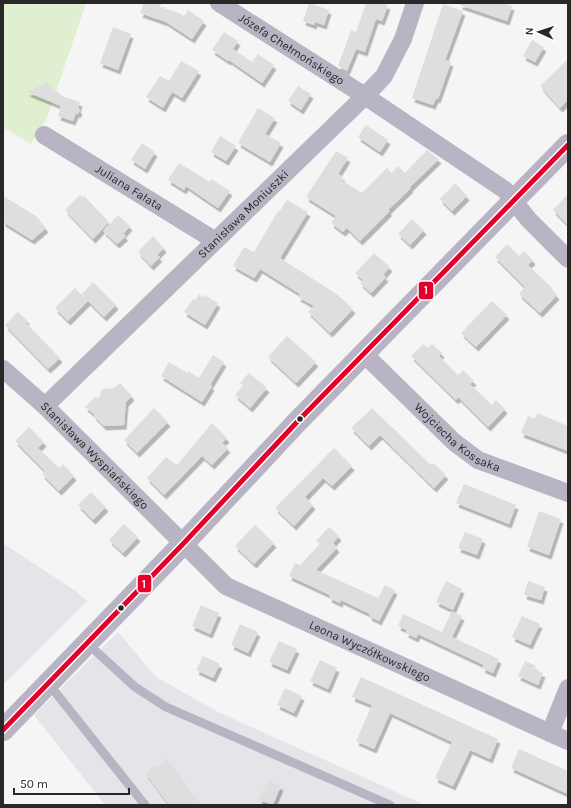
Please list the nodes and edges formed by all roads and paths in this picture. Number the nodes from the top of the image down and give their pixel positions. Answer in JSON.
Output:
{"nodes":[{"id":1,"x":218,"y":3,"type":"edge"},
{"id":2,"x":415,"y":3,"type":"edge"},
{"id":3,"x":365,"y":96,"type":"junction"},
{"id":4,"x":44,"y":135,"type":"dead end"},
{"id":5,"x":568,"y":145,"type":"edge"},
{"id":6,"x":514,"y":202,"type":"junction"},
{"id":7,"x":214,"y":240,"type":"junction"},
{"id":8,"x":568,"y":259,"type":"edge"},
{"id":9,"x":364,"y":354,"type":"junction"},
{"id":10,"x":3,"y":369,"type":"edge"},
{"id":11,"x":45,"y":406,"type":"junction"},
{"id":12,"x":568,"y":493,"type":"edge"},
{"id":13,"x":183,"y":544,"type":"junction"},
{"id":14,"x":87,"y":643,"type":"junction"},
{"id":15,"x":48,"y":683,"type":"junction"},
{"id":16,"x":568,"y":688,"type":"edge"},
{"id":17,"x":3,"y":730,"type":"edge"},
{"id":18,"x":550,"y":733,"type":"junction"},
{"id":19,"x":568,"y":741,"type":"edge"},
{"id":20,"x":374,"y":802,"type":"edge"},
{"id":21,"x":145,"y":805,"type":"edge"},
{"id":22,"x":390,"y":805,"type":"edge"}],
"edges":[{"from":1,"to":3,"type":"street","name":"Józefa Chełmońskiego"},
{"from":2,"to":3,"type":"street","name":"Stanisława Moniuszki"},
{"from":3,"to":6,"type":"street","name":"Józefa Chełmońskiego"},
{"from":3,"to":7,"type":"street","name":"Stanisława Moniuszki"},
{"from":4,"to":7,"type":"street","name":"Juliana Fałata"},
{"from":5,"to":6,"type":"street"},
{"from":6,"to":8,"type":"street","name":"Józefa Chełmońskiego"},
{"from":6,"to":9,"type":"street"},
{"from":7,"to":11,"type":"street","name":"Stanisława Moniuszki"},
{"from":9,"to":12,"type":"street","name":"Wojciecha Kossaka"},
{"from":9,"to":13,"type":"street"},
{"from":10,"to":11,"type":"street","name":"Stanisława Wyspiańskiego"},
{"from":11,"to":13,"type":"street","name":"Stanisława Wyspiańskiego"},
{"from":13,"to":14,"type":"street"},
{"from":13,"to":18,"type":"street","name":"Leona Wyczółkowskiego"},
{"from":14,"to":15,"type":"street"},
{"from":14,"to":20,"type":"lane"},
{"from":15,"to":17,"type":"street"},
{"from":15,"to":21,"type":"lane"},
{"from":16,"to":18,"type":"street"},
{"from":18,"to":19,"type":"street","name":"Leona Wyczółkowskiego"},
{"from":20,"to":22,"type":"lane"}]}
